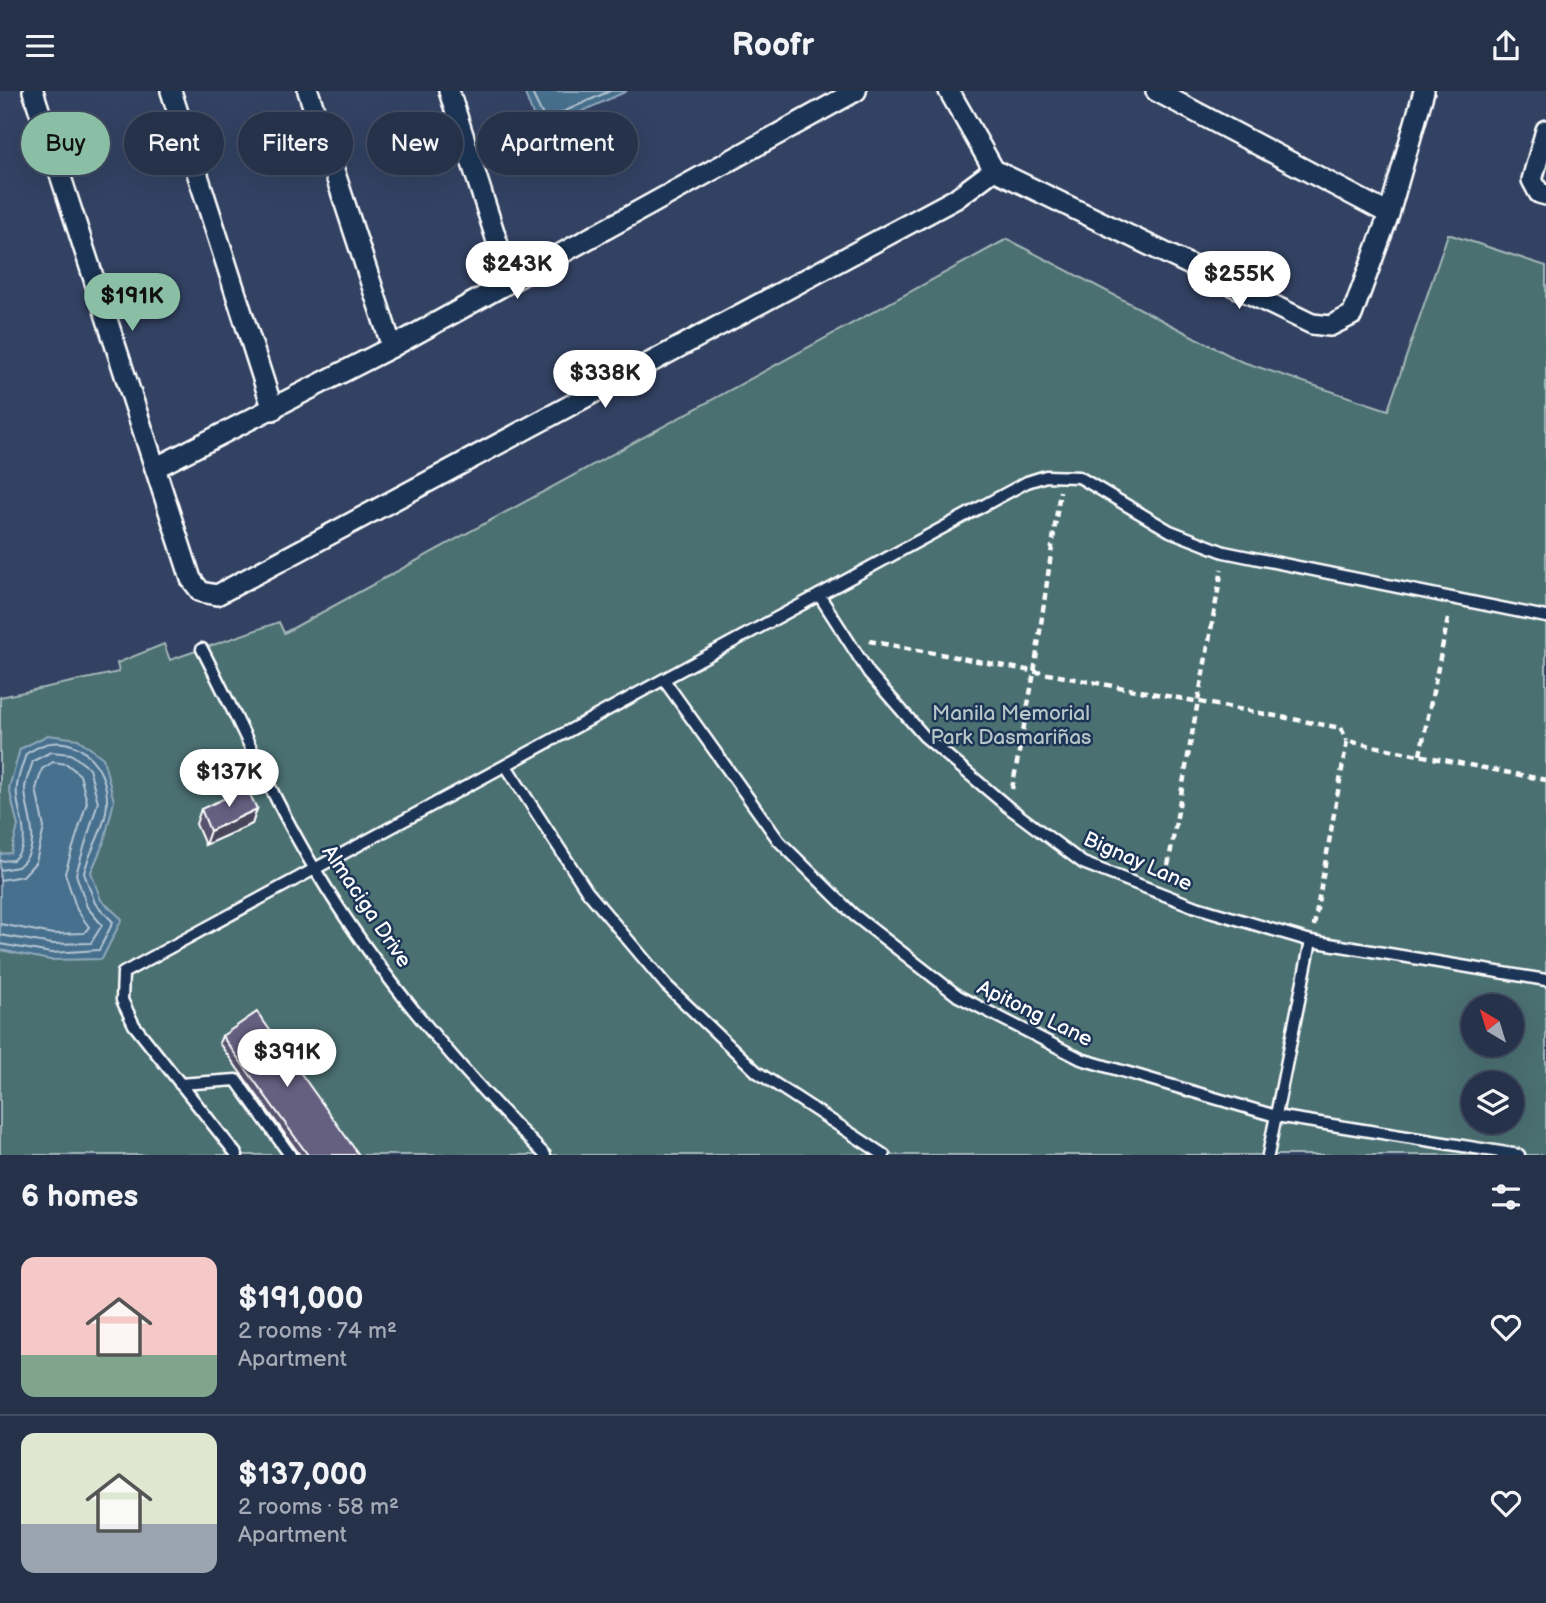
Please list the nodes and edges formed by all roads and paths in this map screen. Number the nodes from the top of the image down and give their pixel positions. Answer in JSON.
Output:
{"nodes":[{"id":1,"x":33,"y":91,"type":"edge"},
{"id":2,"x":171,"y":91,"type":"edge"},
{"id":3,"x":308,"y":91,"type":"edge"},
{"id":4,"x":449,"y":91,"type":"edge"},
{"id":5,"x":856,"y":91,"type":"edge"},
{"id":6,"x":949,"y":91,"type":"edge"},
{"id":7,"x":1156,"y":91,"type":"edge"},
{"id":8,"x":1424,"y":91,"type":"edge"},
{"id":9,"x":1546,"y":130,"type":"edge"},
{"id":10,"x":994,"y":170,"type":"junction"},
{"id":11,"x":1546,"y":195,"type":"edge"},
{"id":12,"x":1389,"y":214,"type":"junction"},
{"id":13,"x":510,"y":282,"type":"junction"},
{"id":14,"x":392,"y":347,"type":"junction"},
{"id":15,"x":273,"y":409,"type":"junction"},
{"id":16,"x":155,"y":468,"type":"junction"},
{"id":17,"x":1063,"y":475,"type":"junction"},
{"id":18,"x":1225,"y":551,"type":"junction"},
{"id":19,"x":819,"y":595,"type":"junction"},
{"id":20,"x":1452,"y":600,"type":"junction"},
{"id":21,"x":1546,"y":617,"type":"edge"},
{"id":22,"x":845,"y":636,"type":"junction"},
{"id":23,"x":202,"y":649,"type":"dead end"},
{"id":24,"x":1034,"y":673,"type":"junction"},
{"id":25,"x":664,"y":680,"type":"junction"},
{"id":26,"x":1200,"y":702,"type":"junction"},
{"id":27,"x":1346,"y":741,"type":"junction"},
{"id":28,"x":1420,"y":755,"type":"junction"},
{"id":29,"x":506,"y":766,"type":"junction"},
{"id":30,"x":1546,"y":781,"type":"edge"},
{"id":31,"x":1009,"y":807,"type":"junction"},
{"id":32,"x":315,"y":870,"type":"junction"},
{"id":33,"x":1162,"y":895,"type":"junction"},
{"id":34,"x":1311,"y":941,"type":"junction"},
{"id":35,"x":1546,"y":980,"type":"edge"},
{"id":36,"x":180,"y":1084,"type":"junction"},
{"id":37,"x":1276,"y":1116,"type":"junction"},
{"id":38,"x":237,"y":1155,"type":"edge"},
{"id":39,"x":290,"y":1155,"type":"edge"},
{"id":40,"x":545,"y":1155,"type":"edge"},
{"id":41,"x":884,"y":1155,"type":"edge"},
{"id":42,"x":1268,"y":1155,"type":"edge"},
{"id":43,"x":1520,"y":1155,"type":"edge"}],
"edges":[{"from":1,"to":16,"type":"street"},
{"from":2,"to":15,"type":"street"},
{"from":3,"to":14,"type":"street"},
{"from":4,"to":13,"type":"street"},
{"from":5,"to":13,"type":"street"},
{"from":6,"to":10,"type":"street"},
{"from":7,"to":12,"type":"street"},
{"from":8,"to":12,"type":"street"},
{"from":9,"to":11,"type":"street"},
{"from":10,"to":12,"type":"street"},
{"from":10,"to":16,"type":"street"},
{"from":13,"to":14,"type":"street"},
{"from":14,"to":15,"type":"street"},
{"from":15,"to":16,"type":"street"},
{"from":17,"to":18,"type":"lane"},
{"from":17,"to":19,"type":"lane"},
{"from":17,"to":24,"type":"path"},
{"from":18,"to":20,"type":"lane"},
{"from":18,"to":26,"type":"path"},
{"from":19,"to":22,"type":"lane","name":"Bignay Lane"},
{"from":19,"to":25,"type":"lane"},
{"from":20,"to":21,"type":"lane"},
{"from":20,"to":28,"type":"path"},
{"from":22,"to":24,"type":"path"},
{"from":22,"to":31,"type":"lane","name":"Bignay Lane"},
{"from":23,"to":32,"type":"lane","name":"Almaciga Drive"},
{"from":24,"to":26,"type":"path"},
{"from":24,"to":31,"type":"path"},
{"from":25,"to":29,"type":"lane"},
{"from":25,"to":37,"type":"lane","name":"Apitong Lane"},
{"from":26,"to":27,"type":"path"},
{"from":26,"to":33,"type":"path"},
{"from":27,"to":28,"type":"path"},
{"from":27,"to":34,"type":"path"},
{"from":28,"to":30,"type":"path"},
{"from":29,"to":32,"type":"lane"},
{"from":29,"to":41,"type":"lane"},
{"from":31,"to":33,"type":"lane","name":"Bignay Lane"},
{"from":32,"to":36,"type":"lane"},
{"from":32,"to":40,"type":"lane","name":"Almaciga Drive"},
{"from":33,"to":34,"type":"lane","name":"Bignay Lane"},
{"from":34,"to":35,"type":"lane","name":"Bignay Lane"},
{"from":34,"to":37,"type":"lane"},
{"from":36,"to":38,"type":"lane"},
{"from":36,"to":39,"type":"lane"},
{"from":37,"to":42,"type":"lane"},
{"from":37,"to":43,"type":"lane","name":"Apitong Lane"}]}
